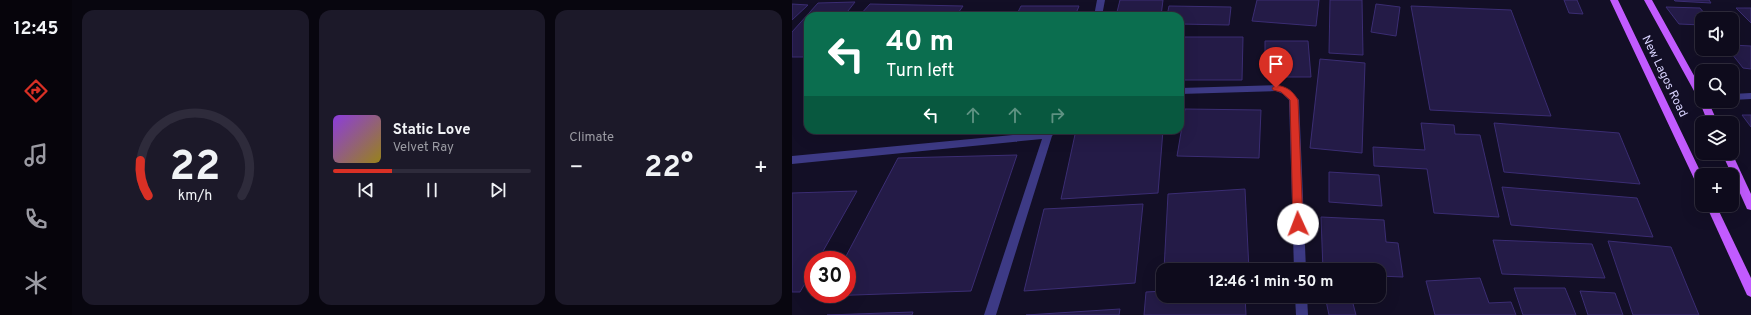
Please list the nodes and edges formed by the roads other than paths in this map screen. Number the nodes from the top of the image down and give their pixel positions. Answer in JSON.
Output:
{"nodes":[{"id":1,"x":1101,"y":0,"type":"edge"},
{"id":2,"x":1614,"y":0,"type":"edge"},
{"id":3,"x":1648,"y":0,"type":"edge"},
{"id":4,"x":1099,"y":12,"type":"edge"},
{"id":5,"x":1695,"y":85,"type":"edge"},
{"id":6,"x":1184,"y":91,"type":"edge"},
{"id":7,"x":1751,"y":96,"type":"edge"},
{"id":8,"x":1739,"y":97,"type":"edge"},
{"id":9,"x":1032,"y":134,"type":"edge"},
{"id":10,"x":1049,"y":134,"type":"edge"},
{"id":11,"x":792,"y":160,"type":"edge"},
{"id":12,"x":1730,"y":160,"type":"edge"},
{"id":13,"x":1695,"y":170,"type":"edge"},
{"id":14,"x":1751,"y":206,"type":"edge"},
{"id":15,"x":1714,"y":212,"type":"edge"},
{"id":16,"x":1300,"y":263,"type":"edge"},
{"id":17,"x":1751,"y":291,"type":"edge"},
{"id":18,"x":1301,"y":303,"type":"edge"},
{"id":19,"x":990,"y":315,"type":"edge"},
{"id":20,"x":1302,"y":315,"type":"edge"}],
"edges":[{"from":1,"to":4,"type":"street"},
{"from":2,"to":13,"type":"main road","name":"New Lagos Road"},
{"from":3,"to":5,"type":"main road","name":"New Lagos Road"},
{"from":6,"to":16,"type":"street"},
{"from":7,"to":8,"type":"street"},
{"from":9,"to":11,"type":"street"},
{"from":10,"to":19,"type":"street"},
{"from":12,"to":14,"type":"main road"},
{"from":15,"to":17,"type":"main road"},
{"from":18,"to":20,"type":"street"}]}
